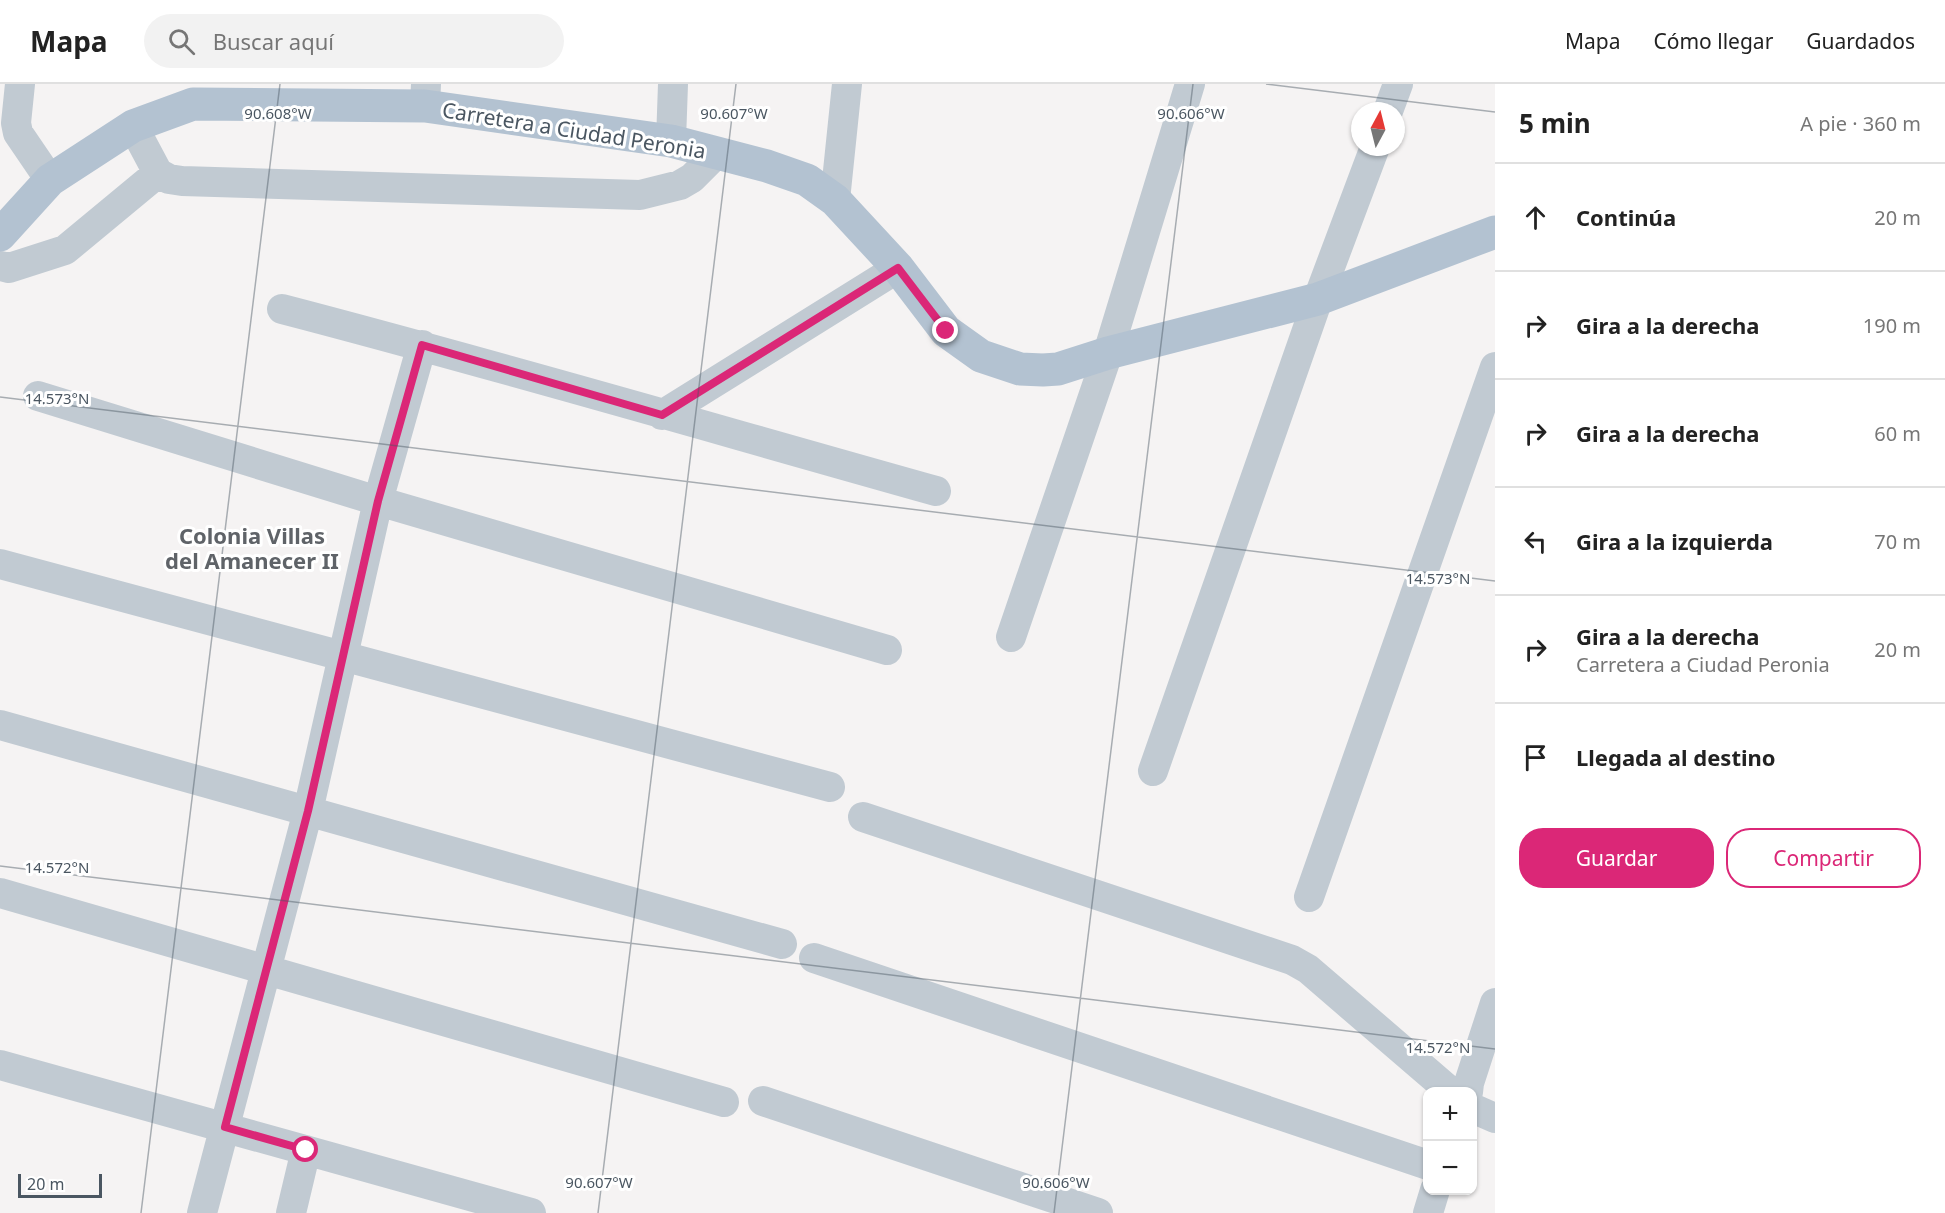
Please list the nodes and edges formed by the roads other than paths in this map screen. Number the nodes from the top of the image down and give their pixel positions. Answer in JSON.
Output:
{"nodes":[{"id":1,"x":20,"y":84,"type":"edge"},
{"id":2,"x":673,"y":84,"type":"edge"},
{"id":3,"x":848,"y":84,"type":"edge"},
{"id":4,"x":1190,"y":84,"type":"edge"},
{"id":5,"x":1398,"y":84,"type":"edge"},
{"id":6,"x":425,"y":95,"type":"edge"},
{"id":7,"x":1391,"y":102,"type":"edge"},
{"id":8,"x":133,"y":126,"type":"junction"},
{"id":9,"x":671,"y":141,"type":"junction"},
{"id":10,"x":717,"y":153,"type":"junction"},
{"id":11,"x":1372,"y":156,"type":"edge"},
{"id":12,"x":159,"y":172,"type":"junction"},
{"id":13,"x":50,"y":180,"type":"junction"},
{"id":14,"x":835,"y":200,"type":"junction"},
{"id":15,"x":1495,"y":232,"type":"edge"},
{"id":16,"x":0,"y":235,"type":"edge"},
{"id":17,"x":0,"y":266,"type":"edge"},
{"id":18,"x":898,"y":268,"type":"junction"},
{"id":19,"x":1318,"y":299,"type":"junction"},
{"id":20,"x":282,"y":309,"type":"dead end"},
{"id":21,"x":422,"y":345,"type":"junction"},
{"id":22,"x":1108,"y":353,"type":"junction"},
{"id":23,"x":1495,"y":367,"type":"edge"},
{"id":24,"x":38,"y":396,"type":"dead end"},
{"id":25,"x":662,"y":415,"type":"junction"},
{"id":26,"x":936,"y":491,"type":"dead end"},
{"id":27,"x":378,"y":501,"type":"junction"},
{"id":28,"x":0,"y":564,"type":"edge"},
{"id":29,"x":1011,"y":637,"type":"dead end"},
{"id":30,"x":887,"y":651,"type":"dead end"},
{"id":31,"x":343,"y":657,"type":"junction"},
{"id":32,"x":0,"y":725,"type":"edge"},
{"id":33,"x":1153,"y":771,"type":"dead end"},
{"id":34,"x":830,"y":787,"type":"dead end"},
{"id":35,"x":308,"y":811,"type":"junction"},
{"id":36,"x":863,"y":817,"type":"dead end"},
{"id":37,"x":0,"y":893,"type":"edge"},
{"id":38,"x":1309,"y":897,"type":"dead end"},
{"id":39,"x":782,"y":944,"type":"dead end"},
{"id":40,"x":814,"y":958,"type":"dead end"},
{"id":41,"x":266,"y":970,"type":"junction"},
{"id":42,"x":1495,"y":1003,"type":"edge"},
{"id":43,"x":0,"y":1065,"type":"edge"},
{"id":44,"x":1445,"y":1087,"type":"edge"},
{"id":45,"x":1469,"y":1087,"type":"edge"},
{"id":46,"x":762,"y":1101,"type":"dead end"},
{"id":47,"x":724,"y":1102,"type":"dead end"},
{"id":48,"x":1477,"y":1110,"type":"edge"},
{"id":49,"x":1495,"y":1118,"type":"edge"},
{"id":50,"x":225,"y":1127,"type":"junction"},
{"id":51,"x":306,"y":1150,"type":"junction"},
{"id":52,"x":1423,"y":1163,"type":"edge"},
{"id":53,"x":1435,"y":1195,"type":"edge"},
{"id":54,"x":449,"y":1202,"type":"edge"},
{"id":55,"x":202,"y":1213,"type":"edge"},
{"id":56,"x":291,"y":1213,"type":"edge"},
{"id":57,"x":531,"y":1213,"type":"edge"},
{"id":58,"x":1098,"y":1213,"type":"edge"},
{"id":59,"x":1428,"y":1213,"type":"edge"}],
"edges":[{"from":1,"to":13,"type":"street"},
{"from":2,"to":9,"type":"street"},
{"from":3,"to":14,"type":"street"},
{"from":4,"to":22,"type":"street"},
{"from":5,"to":7,"type":"street"},
{"from":6,"to":8,"type":"main road","name":"Carretera a Ciudad Peronia"},
{"from":6,"to":9,"type":"main road","name":"Carretera a Ciudad Peronia"},
{"from":8,"to":12,"type":"street"},
{"from":8,"to":13,"type":"main road","name":"Carretera a Ciudad Peronia"},
{"from":9,"to":10,"type":"main road","name":"Carretera a Ciudad Peronia"},
{"from":10,"to":12,"type":"street"},
{"from":10,"to":14,"type":"main road","name":"Carretera a Ciudad Peronia"},
{"from":11,"to":19,"type":"street"},
{"from":12,"to":17,"type":"street"},
{"from":13,"to":16,"type":"main road","name":"Carretera a Ciudad Peronia"},
{"from":14,"to":18,"type":"main road","name":"Carretera a Ciudad Peronia"},
{"from":15,"to":19,"type":"main road","name":"Carretera a Ciudad Peronia"},
{"from":18,"to":22,"type":"main road","name":"Carretera a Ciudad Peronia"},
{"from":18,"to":25,"type":"street"},
{"from":19,"to":22,"type":"main road","name":"Carretera a Ciudad Peronia"},
{"from":19,"to":33,"type":"street"},
{"from":20,"to":21,"type":"street"},
{"from":21,"to":25,"type":"street"},
{"from":21,"to":27,"type":"street"},
{"from":22,"to":29,"type":"street"},
{"from":23,"to":38,"type":"street"},
{"from":24,"to":27,"type":"street"},
{"from":25,"to":26,"type":"street"},
{"from":27,"to":30,"type":"street"},
{"from":27,"to":31,"type":"street"},
{"from":28,"to":31,"type":"street"},
{"from":31,"to":34,"type":"street"},
{"from":31,"to":35,"type":"street"},
{"from":32,"to":35,"type":"street"},
{"from":35,"to":39,"type":"street"},
{"from":35,"to":41,"type":"street"},
{"from":36,"to":44,"type":"street"},
{"from":37,"to":41,"type":"street"},
{"from":40,"to":52,"type":"street"},
{"from":41,"to":47,"type":"street"},
{"from":41,"to":50,"type":"street"},
{"from":42,"to":45,"type":"street"},
{"from":43,"to":50,"type":"street"},
{"from":46,"to":58,"type":"street"},
{"from":48,"to":49,"type":"street"},
{"from":50,"to":51,"type":"street"},
{"from":50,"to":55,"type":"street"},
{"from":51,"to":54,"type":"street"},
{"from":51,"to":56,"type":"street"},
{"from":53,"to":59,"type":"street"},
{"from":54,"to":57,"type":"street"}]}
